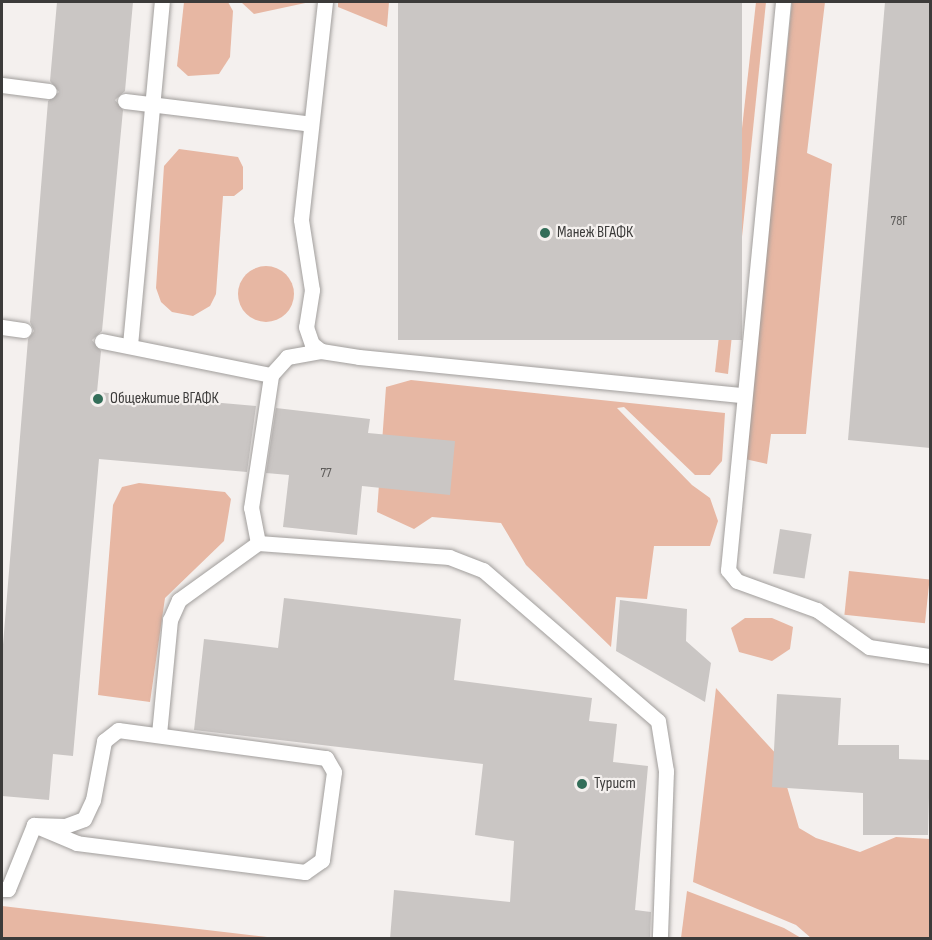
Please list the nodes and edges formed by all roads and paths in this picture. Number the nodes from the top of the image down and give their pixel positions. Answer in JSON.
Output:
{"nodes":[{"id":1,"x":162,"y":2,"type":"edge"},
{"id":2,"x":325,"y":2,"type":"edge"},
{"id":3,"x":783,"y":2,"type":"edge"},
{"id":4,"x":2,"y":85,"type":"edge"},
{"id":5,"x":49,"y":91,"type":"dead end"},
{"id":6,"x":125,"y":101,"type":"dead end"},
{"id":7,"x":152,"y":104,"type":"junction"},
{"id":8,"x":311,"y":124,"type":"junction"},
{"id":9,"x":2,"y":327,"type":"edge"},
{"id":10,"x":24,"y":330,"type":"dead end"},
{"id":11,"x":102,"y":341,"type":"dead end"},
{"id":12,"x":130,"y":345,"type":"junction"},
{"id":13,"x":321,"y":351,"type":"junction"},
{"id":14,"x":271,"y":375,"type":"junction"},
{"id":15,"x":743,"y":395,"type":"junction"},
{"id":16,"x":258,"y":543,"type":"junction"},
{"id":17,"x":930,"y":656,"type":"edge"},
{"id":18,"x":159,"y":734,"type":"junction"},
{"id":19,"x":34,"y":825,"type":"junction"},
{"id":20,"x":2,"y":889,"type":"edge"},
{"id":21,"x":660,"y":939,"type":"edge"}],
"edges":[{"from":1,"to":7,"type":"lane"},
{"from":2,"to":8,"type":"lane"},
{"from":3,"to":15,"type":"lane"},
{"from":4,"to":5,"type":"lane"},
{"from":6,"to":7,"type":"lane"},
{"from":7,"to":8,"type":"lane"},
{"from":7,"to":12,"type":"lane"},
{"from":8,"to":13,"type":"lane"},
{"from":9,"to":10,"type":"lane"},
{"from":11,"to":12,"type":"lane"},
{"from":12,"to":14,"type":"lane"},
{"from":13,"to":14,"type":"lane"},
{"from":13,"to":15,"type":"lane"},
{"from":14,"to":16,"type":"lane"},
{"from":15,"to":17,"type":"lane"},
{"from":16,"to":18,"type":"lane"},
{"from":16,"to":21,"type":"lane"},
{"from":18,"to":19,"type":"lane"},
{"from":18,"to":19,"type":"lane"},
{"from":19,"to":20,"type":"lane"}]}
